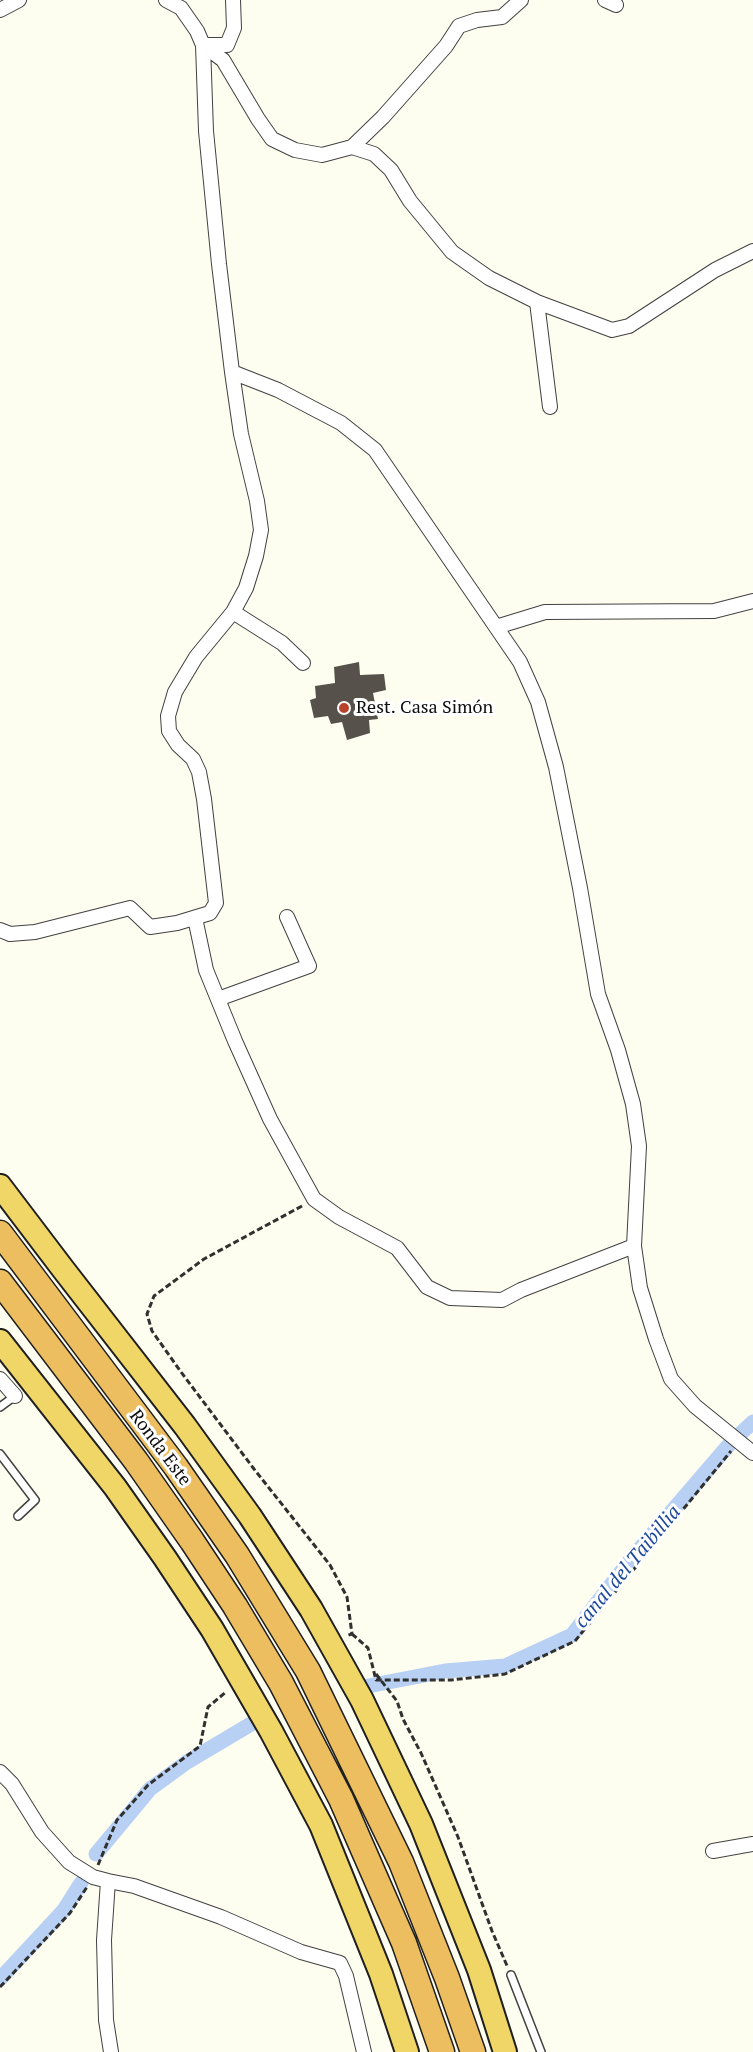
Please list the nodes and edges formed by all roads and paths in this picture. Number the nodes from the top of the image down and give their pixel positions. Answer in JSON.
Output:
{"nodes":[{"id":1,"x":19,"y":0,"type":"edge"},
{"id":2,"x":166,"y":0,"type":"edge"},
{"id":3,"x":233,"y":0,"type":"edge"},
{"id":4,"x":521,"y":0,"type":"edge"},
{"id":5,"x":0,"y":10,"type":"edge"},
{"id":6,"x":203,"y":45,"type":"junction"},
{"id":7,"x":352,"y":147,"type":"junction"},
{"id":8,"x":753,"y":251,"type":"edge"},
{"id":9,"x":537,"y":302,"type":"junction"},
{"id":10,"x":232,"y":372,"type":"junction"},
{"id":11,"x":550,"y":407,"type":"dead end"},
{"id":12,"x":753,"y":601,"type":"edge"},
{"id":13,"x":232,"y":612,"type":"junction"},
{"id":14,"x":496,"y":627,"type":"junction"},
{"id":15,"x":303,"y":663,"type":"dead end"},
{"id":16,"x":287,"y":917,"type":"dead end"},
{"id":17,"x":195,"y":918,"type":"junction"},
{"id":18,"x":0,"y":930,"type":"edge"},
{"id":19,"x":218,"y":999,"type":"junction"},
{"id":20,"x":0,"y":1186,"type":"edge"},
{"id":21,"x":314,"y":1199,"type":"junction"},
{"id":22,"x":0,"y":1233,"type":"edge"},
{"id":23,"x":634,"y":1246,"type":"junction"},
{"id":24,"x":0,"y":1282,"type":"edge"},
{"id":25,"x":0,"y":1341,"type":"edge"},
{"id":26,"x":0,"y":1379,"type":"edge"},
{"id":27,"x":15,"y":1396,"type":"joint"},
{"id":28,"x":0,"y":1407,"type":"edge"},
{"id":29,"x":739,"y":1442,"type":"junction"},
{"id":30,"x":753,"y":1453,"type":"edge"},
{"id":31,"x":0,"y":1454,"type":"edge"},
{"id":32,"x":18,"y":1516,"type":"dead end"},
{"id":33,"x":352,"y":1634,"type":"junction"},
{"id":34,"x":345,"y":1637,"type":"dead end"},
{"id":35,"x":374,"y":1673,"type":"junction"},
{"id":36,"x":228,"y":1690,"type":"dead end"},
{"id":37,"x":0,"y":1772,"type":"edge"},
{"id":38,"x":753,"y":1844,"type":"edge"},
{"id":39,"x":713,"y":1851,"type":"dead end"},
{"id":40,"x":93,"y":1877,"type":"junction"},
{"id":41,"x":108,"y":1881,"type":"junction"},
{"id":42,"x":511,"y":1975,"type":"joint"},
{"id":43,"x":0,"y":1987,"type":"edge"},
{"id":44,"x":111,"y":2052,"type":"edge"},
{"id":45,"x":364,"y":2052,"type":"edge"},
{"id":46,"x":407,"y":2052,"type":"edge"},
{"id":47,"x":442,"y":2052,"type":"edge"},
{"id":48,"x":473,"y":2052,"type":"edge"},
{"id":49,"x":505,"y":2052,"type":"edge"},
{"id":50,"x":541,"y":2052,"type":"edge"}],
"edges":[{"from":1,"to":5,"type":"street"},
{"from":2,"to":6,"type":"street"},
{"from":3,"to":6,"type":"street"},
{"from":4,"to":7,"type":"street"},
{"from":6,"to":7,"type":"street"},
{"from":6,"to":10,"type":"street"},
{"from":7,"to":9,"type":"street"},
{"from":8,"to":9,"type":"street"},
{"from":9,"to":11,"type":"street"},
{"from":10,"to":13,"type":"street"},
{"from":10,"to":14,"type":"street"},
{"from":12,"to":14,"type":"street"},
{"from":13,"to":15,"type":"street"},
{"from":13,"to":17,"type":"street"},
{"from":14,"to":23,"type":"street"},
{"from":16,"to":19,"type":"street"},
{"from":17,"to":18,"type":"street"},
{"from":17,"to":19,"type":"street"},
{"from":19,"to":21,"type":"street"},
{"from":20,"to":49,"type":"highway"},
{"from":21,"to":23,"type":"street"},
{"from":21,"to":33,"type":"path"},
{"from":22,"to":48,"type":"highway","name":"Ronda Este"},
{"from":23,"to":29,"type":"street"},
{"from":24,"to":47,"type":"highway","name":"Ronda Este"},
{"from":25,"to":46,"type":"highway"},
{"from":26,"to":27,"type":"street"},
{"from":27,"to":28,"type":"lane"},
{"from":29,"to":30,"type":"street"},
{"from":29,"to":35,"type":"path"},
{"from":31,"to":32,"type":"lane"},
{"from":33,"to":34,"type":"path"},
{"from":33,"to":35,"type":"path"},
{"from":35,"to":42,"type":"path"},
{"from":36,"to":40,"type":"path"},
{"from":37,"to":40,"type":"street"},
{"from":38,"to":39,"type":"street"},
{"from":40,"to":41,"type":"street"},
{"from":40,"to":43,"type":"path"},
{"from":41,"to":44,"type":"street"},
{"from":41,"to":45,"type":"street"},
{"from":42,"to":50,"type":"lane"}]}
